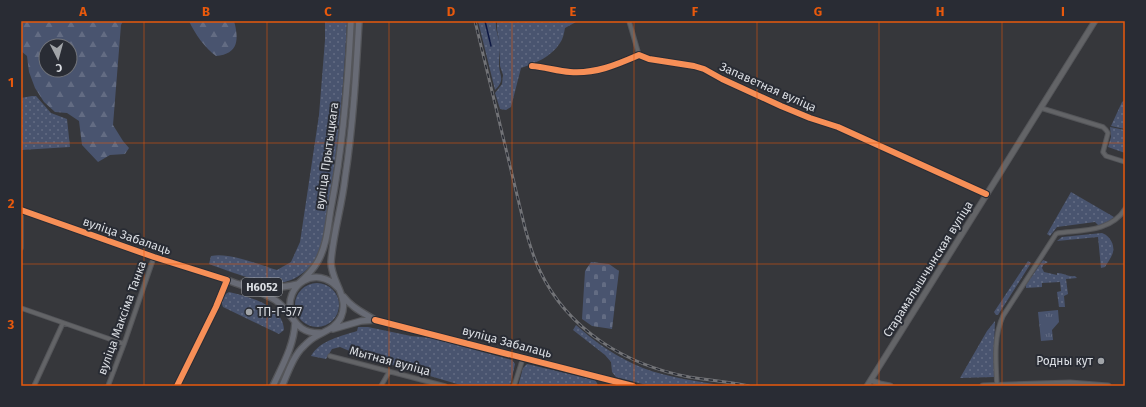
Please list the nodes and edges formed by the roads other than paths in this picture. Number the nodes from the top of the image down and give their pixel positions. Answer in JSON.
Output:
{"nodes":[{"id":1,"x":351,"y":21,"type":"edge"},
{"id":2,"x":359,"y":21,"type":"edge"},
{"id":3,"x":629,"y":21,"type":"edge"},
{"id":4,"x":1095,"y":21,"type":"edge"},
{"id":5,"x":639,"y":55,"type":"junction"},
{"id":6,"x":532,"y":66,"type":"dead end"},
{"id":7,"x":1041,"y":108,"type":"junction"},
{"id":8,"x":1125,"y":162,"type":"edge"},
{"id":9,"x":986,"y":194,"type":"junction"},
{"id":10,"x":1125,"y":209,"type":"edge"},
{"id":11,"x":21,"y":210,"type":"edge"},
{"id":12,"x":21,"y":248,"type":"edge"},
{"id":13,"x":154,"y":257,"type":"junction"},
{"id":14,"x":227,"y":280,"type":"junction"},
{"id":15,"x":298,"y":284,"type":"junction"},
{"id":16,"x":340,"y":291,"type":"junction"},
{"id":17,"x":21,"y":308,"type":"edge"},
{"id":18,"x":375,"y":320,"type":"junction"},
{"id":19,"x":63,"y":323,"type":"junction"},
{"id":20,"x":295,"y":323,"type":"junction"},
{"id":21,"x":327,"y":331,"type":"junction"},
{"id":22,"x":124,"y":344,"type":"junction"},
{"id":23,"x":330,"y":356,"type":"dead end"},
{"id":24,"x":523,"y":358,"type":"junction"},
{"id":25,"x":389,"y":372,"type":"junction"},
{"id":26,"x":871,"y":380,"type":"junction"},
{"id":27,"x":1077,"y":385,"type":"edge"},
{"id":28,"x":1084,"y":385,"type":"edge"},
{"id":29,"x":34,"y":386,"type":"edge"},
{"id":30,"x":108,"y":386,"type":"edge"},
{"id":31,"x":177,"y":386,"type":"edge"},
{"id":32,"x":273,"y":386,"type":"edge"},
{"id":33,"x":282,"y":386,"type":"edge"},
{"id":34,"x":381,"y":386,"type":"edge"},
{"id":35,"x":445,"y":386,"type":"edge"},
{"id":36,"x":514,"y":386,"type":"edge"},
{"id":37,"x":633,"y":386,"type":"edge"},
{"id":38,"x":867,"y":386,"type":"edge"},
{"id":39,"x":890,"y":386,"type":"edge"},
{"id":40,"x":983,"y":386,"type":"edge"},
{"id":41,"x":997,"y":386,"type":"edge"},
{"id":42,"x":1108,"y":386,"type":"edge"}],
"edges":[{"from":1,"to":15,"type":"main road","name":"вуліца Прытыцкага"},
{"from":2,"to":16,"type":"main road","name":"вуліца Прытыцкага"},
{"from":3,"to":5,"type":"street"},
{"from":4,"to":7,"type":"main road","name":"Старамалышчынская вуліца"},
{"from":5,"to":6,"type":"street"},
{"from":5,"to":9,"type":"street","name":"Запаветная вуліца"},
{"from":7,"to":8,"type":"street"},
{"from":7,"to":9,"type":"main road","name":"Старамалышчынская вуліца"},
{"from":9,"to":26,"type":"main road","name":"Старамалышчынская вуліца"},
{"from":10,"to":41,"type":"street"},
{"from":11,"to":12,"type":"street"},
{"from":11,"to":13,"type":"street","name":"вуліца Забалаць","number":"Н6052"},
{"from":13,"to":14,"type":"street","name":"вуліца Забалаць","number":"Н6052"},
{"from":13,"to":22,"type":"street","name":"вуліца Максіма Танка"},
{"from":14,"to":15,"type":"main road","number":"Н6052"},
{"from":14,"to":20,"type":"main road","number":"Н6052"},
{"from":14,"to":31,"type":"street"},
{"from":15,"to":16,"type":"main road","number":"Н6052"},
{"from":15,"to":20,"type":"main road","number":"Н6052"},
{"from":16,"to":18,"type":"main road","number":"Н6052"},
{"from":16,"to":21,"type":"main road"},
{"from":17,"to":19,"type":"street"},
{"from":18,"to":21,"type":"main road","number":"Н6052"},
{"from":18,"to":24,"type":"street","name":"вуліца Забалаць","number":"Н6052"},
{"from":19,"to":22,"type":"street"},
{"from":19,"to":29,"type":"street"},
{"from":20,"to":21,"type":"main road","number":"Н6052"},
{"from":20,"to":32,"type":"main road"},
{"from":21,"to":33,"type":"main road"},
{"from":22,"to":30,"type":"street","name":"вуліца Максіма Танка"},
{"from":23,"to":25,"type":"street","name":"Мытная вуліца"},
{"from":24,"to":36,"type":"street"},
{"from":24,"to":37,"type":"street","name":"вуліца Забалаць","number":"Н6052"},
{"from":25,"to":34,"type":"street"},
{"from":25,"to":35,"type":"street","name":"Мытная вуліца"},
{"from":26,"to":38,"type":"main road","name":"Старамалышчынская вуліца"},
{"from":26,"to":39,"type":"main road"},
{"from":27,"to":28,"type":"main road"},
{"from":27,"to":41,"type":"main road"},
{"from":28,"to":42,"type":"main road"},
{"from":40,"to":41,"type":"main road"}]}
